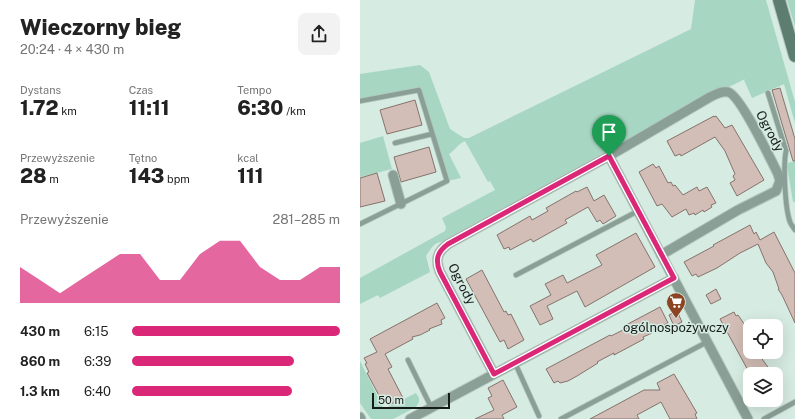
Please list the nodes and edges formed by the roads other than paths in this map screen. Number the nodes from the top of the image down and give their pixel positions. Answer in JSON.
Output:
{"nodes":[{"id":1,"x":778,"y":0,"type":"edge"},
{"id":2,"x":795,"y":56,"type":"edge"},
{"id":3,"x":768,"y":93,"type":"dead end"},
{"id":4,"x":360,"y":101,"type":"edge"},
{"id":5,"x":432,"y":134,"type":"junction"},
{"id":6,"x":395,"y":143,"type":"dead end"},
{"id":7,"x":609,"y":156,"type":"junction"},
{"id":8,"x":393,"y":175,"type":"dead end"},
{"id":9,"x":401,"y":204,"type":"junction"},
{"id":10,"x":638,"y":211,"type":"junction"},
{"id":11,"x":360,"y":224,"type":"edge"},
{"id":12,"x":795,"y":230,"type":"edge"},
{"id":13,"x":661,"y":255,"type":"junction"},
{"id":14,"x":516,"y":275,"type":"dead end"},
{"id":15,"x":674,"y":278,"type":"junction"},
{"id":16,"x":707,"y":342,"type":"junction"},
{"id":17,"x":408,"y":360,"type":"dead end"},
{"id":18,"x":515,"y":363,"type":"junction"},
{"id":19,"x":494,"y":374,"type":"junction"},
{"id":20,"x":795,"y":402,"type":"edge"},
{"id":21,"x":432,"y":407,"type":"junction"},
{"id":22,"x":539,"y":416,"type":"dead end"},
{"id":23,"x":410,"y":419,"type":"edge"},
{"id":24,"x":561,"y":419,"type":"edge"},
{"id":25,"x":748,"y":419,"type":"edge"},
{"id":26,"x":764,"y":419,"type":"edge"}],
"edges":[{"from":1,"to":2,"type":"main road"},
{"from":3,"to":12,"type":"lane","name":"Ogrody"},
{"from":4,"to":5,"type":"lane"},
{"from":5,"to":6,"type":"lane"},
{"from":5,"to":9,"type":"lane"},
{"from":7,"to":10,"type":"street"},
{"from":7,"to":13,"type":"street","name":"Ogrody"},
{"from":7,"to":19,"type":"street","name":"Ogrody"},
{"from":8,"to":9,"type":"street"},
{"from":9,"to":11,"type":"lane"},
{"from":10,"to":13,"type":"street"},
{"from":10,"to":14,"type":"lane"},
{"from":13,"to":15,"type":"street"},
{"from":15,"to":16,"type":"street"},
{"from":15,"to":18,"type":"street"},
{"from":16,"to":24,"type":"lane"},
{"from":16,"to":25,"type":"street"},
{"from":17,"to":21,"type":"lane"},
{"from":18,"to":19,"type":"street"},
{"from":18,"to":22,"type":"lane"},
{"from":19,"to":21,"type":"street"},
{"from":20,"to":26,"type":"lane"},
{"from":21,"to":23,"type":"street"}]}
